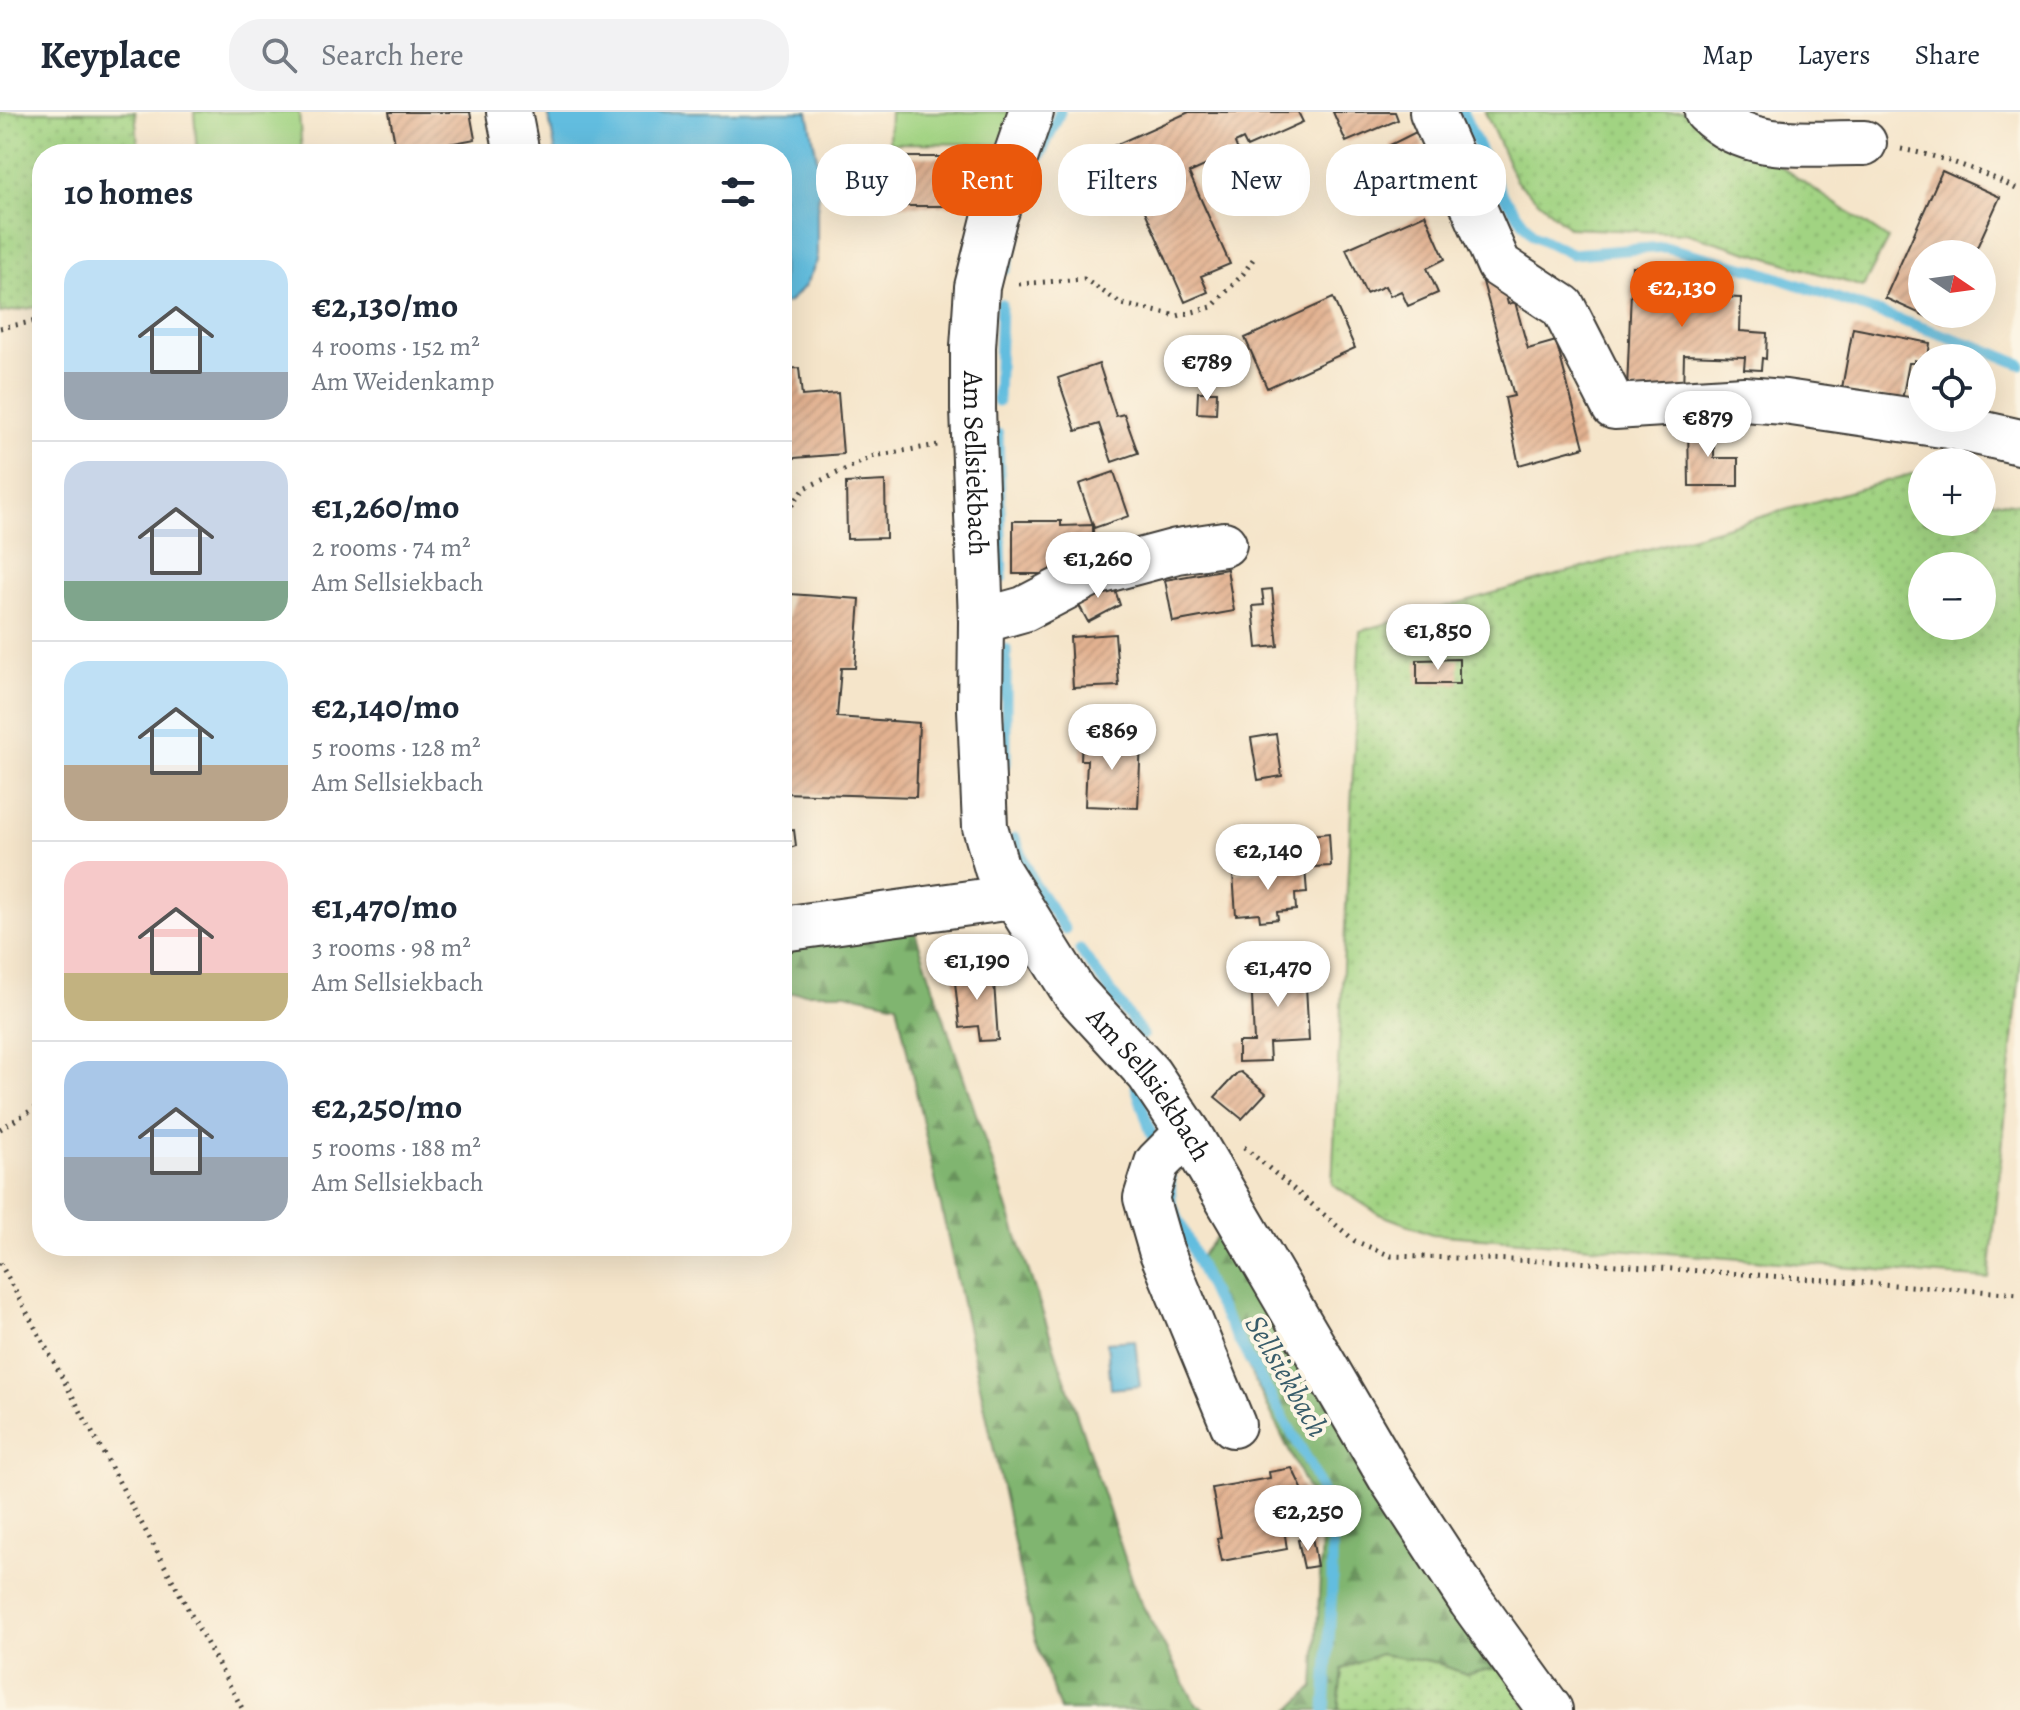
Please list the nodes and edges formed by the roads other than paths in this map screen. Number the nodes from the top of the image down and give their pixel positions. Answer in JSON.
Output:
{"nodes":[{"id":1,"x":509,"y":112,"type":"edge"},
{"id":2,"x":1031,"y":112,"type":"edge"},
{"id":3,"x":1432,"y":112,"type":"edge"},
{"id":4,"x":1707,"y":112,"type":"edge"},
{"id":5,"x":1864,"y":143,"type":"road end"},
{"id":6,"x":515,"y":144,"type":"edge"},
{"id":7,"x":2020,"y":442,"type":"edge"},
{"id":8,"x":1224,"y":544,"type":"dead end"},
{"id":9,"x":981,"y":621,"type":"junction"},
{"id":10,"x":1013,"y":897,"type":"junction"},
{"id":11,"x":792,"y":928,"type":"edge"},
{"id":12,"x":1188,"y":1132,"type":"junction"},
{"id":13,"x":1233,"y":1425,"type":"dead end"},
{"id":14,"x":1550,"y":1710,"type":"edge"}],
"edges":[{"from":1,"to":6,"type":"street"},
{"from":2,"to":9,"type":"street","name":"Am Sellsiekbach"},
{"from":3,"to":7,"type":"street"},
{"from":4,"to":5,"type":"street"},
{"from":8,"to":9,"type":"street"},
{"from":9,"to":10,"type":"street","name":"Am Sellsiekbach"},
{"from":10,"to":11,"type":"street"},
{"from":10,"to":12,"type":"street","name":"Am Sellsiekbach"},
{"from":12,"to":13,"type":"street"},
{"from":12,"to":14,"type":"street","name":"Am Sellsiekbach"}]}
